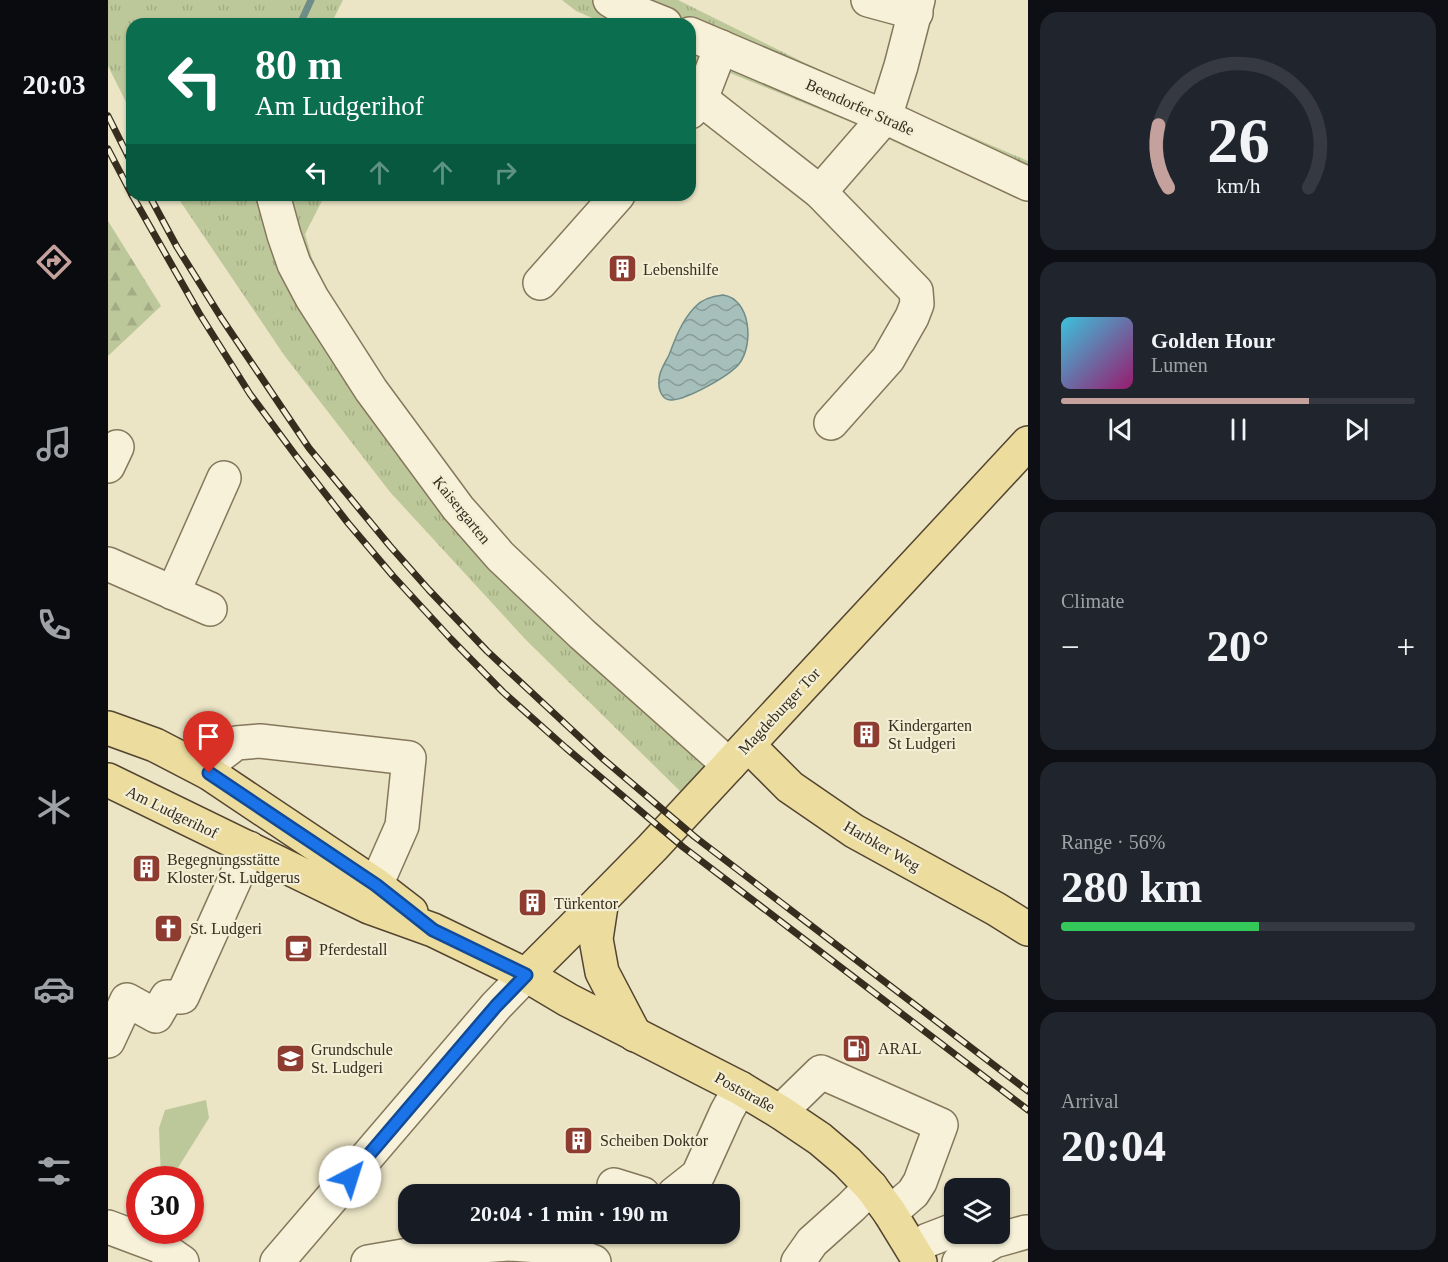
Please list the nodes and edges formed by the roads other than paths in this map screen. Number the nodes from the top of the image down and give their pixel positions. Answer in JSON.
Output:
{"nodes":[{"id":1,"x":610,"y":0,"type":"edge"},
{"id":2,"x":868,"y":0,"type":"edge"},
{"id":3,"x":917,"y":7,"type":"edge"},
{"id":4,"x":650,"y":18,"type":"edge"},
{"id":5,"x":696,"y":36,"type":"edge"},
{"id":6,"x":722,"y":47,"type":"junction"},
{"id":7,"x":696,"y":106,"type":"edge"},
{"id":8,"x":885,"y":117,"type":"junction"},
{"id":9,"x":1028,"y":184,"type":"edge"},
{"id":10,"x":820,"y":192,"type":"junction"},
{"id":11,"x":275,"y":201,"type":"edge"},
{"id":12,"x":613,"y":201,"type":"edge"},
{"id":13,"x":540,"y":284,"type":"dead end"},
{"id":14,"x":831,"y":423,"type":"dead end"},
{"id":15,"x":1028,"y":443,"type":"edge"},
{"id":16,"x":224,"y":478,"type":"dead end"},
{"id":17,"x":108,"y":564,"type":"edge"},
{"id":18,"x":173,"y":593,"type":"junction"},
{"id":19,"x":210,"y":609,"type":"dead end"},
{"id":20,"x":108,"y":728,"type":"edge"},
{"id":21,"x":739,"y":755,"type":"junction"},
{"id":22,"x":209,"y":773,"type":"junction"},
{"id":23,"x":108,"y":780,"type":"edge"},
{"id":24,"x":249,"y":848,"type":"junction"},
{"id":25,"x":376,"y":885,"type":"junction"},
{"id":26,"x":602,"y":900,"type":"junction"},
{"id":27,"x":1028,"y":929,"type":"edge"},
{"id":28,"x":433,"y":930,"type":"junction"},
{"id":29,"x":526,"y":975,"type":"junction"},
{"id":30,"x":635,"y":1035,"type":"junction"},
{"id":31,"x":108,"y":1041,"type":"edge"},
{"id":32,"x":740,"y":1088,"type":"junction"},
{"id":33,"x":780,"y":1112,"type":"junction"},
{"id":34,"x":687,"y":1184,"type":"edge"},
{"id":35,"x":871,"y":1187,"type":"junction"},
{"id":36,"x":890,"y":1213,"type":"junction"},
{"id":37,"x":108,"y":1227,"type":"edge"},
{"id":38,"x":1018,"y":1229,"type":"edge"},
{"id":39,"x":944,"y":1234,"type":"edge"},
{"id":40,"x":916,"y":1256,"type":"edge"},
{"id":41,"x":182,"y":1262,"type":"edge"},
{"id":42,"x":277,"y":1262,"type":"edge"},
{"id":43,"x":368,"y":1262,"type":"edge"},
{"id":44,"x":594,"y":1262,"type":"edge"},
{"id":45,"x":798,"y":1262,"type":"edge"},
{"id":46,"x":959,"y":1262,"type":"edge"}],
"edges":[{"from":1,"to":4,"type":"street"},
{"from":2,"to":3,"type":"street"},
{"from":3,"to":8,"type":"street"},
{"from":5,"to":6,"type":"street","name":"Beendorfer Straße"},
{"from":6,"to":7,"type":"street"},
{"from":6,"to":8,"type":"street","name":"Beendorfer Straße"},
{"from":7,"to":10,"type":"street"},
{"from":8,"to":9,"type":"street","name":"Beendorfer Straße"},
{"from":8,"to":10,"type":"street"},
{"from":10,"to":14,"type":"street"},
{"from":11,"to":21,"type":"street","name":"Kaisergarten"},
{"from":12,"to":13,"type":"street"},
{"from":15,"to":21,"type":"main road","name":"Magdeburger Tor"},
{"from":16,"to":18,"type":"street"},
{"from":17,"to":18,"type":"street"},
{"from":18,"to":19,"type":"street"},
{"from":20,"to":22,"type":"main road","name":"Am Ludgerihof"},
{"from":21,"to":26,"type":"main road","name":"Magdeburger Tor"},
{"from":21,"to":27,"type":"main road","name":"Harbker Weg"},
{"from":22,"to":25,"type":"main road","name":"Am Ludgerihof"},
{"from":22,"to":25,"type":"street"},
{"from":23,"to":24,"type":"main road","name":"Am Ludgerihof"},
{"from":24,"to":28,"type":"main road","name":"Am Ludgerihof"},
{"from":24,"to":31,"type":"street"},
{"from":25,"to":28,"type":"main road","name":"Am Ludgerihof"},
{"from":26,"to":29,"type":"main road","name":"Magdeburger Tor"},
{"from":26,"to":30,"type":"main road"},
{"from":28,"to":29,"type":"main road","name":"Am Ludgerihof"},
{"from":29,"to":30,"type":"main road","name":"Poststraße"},
{"from":29,"to":42,"type":"street"},
{"from":30,"to":32,"type":"main road","name":"Poststraße"},
{"from":32,"to":33,"type":"main road","name":"Poststraße"},
{"from":32,"to":34,"type":"street"},
{"from":33,"to":35,"type":"main road","name":"Poststraße"},
{"from":33,"to":36,"type":"street"},
{"from":35,"to":36,"type":"main road","name":"Poststraße"},
{"from":35,"to":45,"type":"street"},
{"from":36,"to":40,"type":"main road","name":"Poststraße"},
{"from":37,"to":41,"type":"street"},
{"from":38,"to":46,"type":"street"},
{"from":39,"to":40,"type":"street"},
{"from":43,"to":44,"type":"street"}]}
